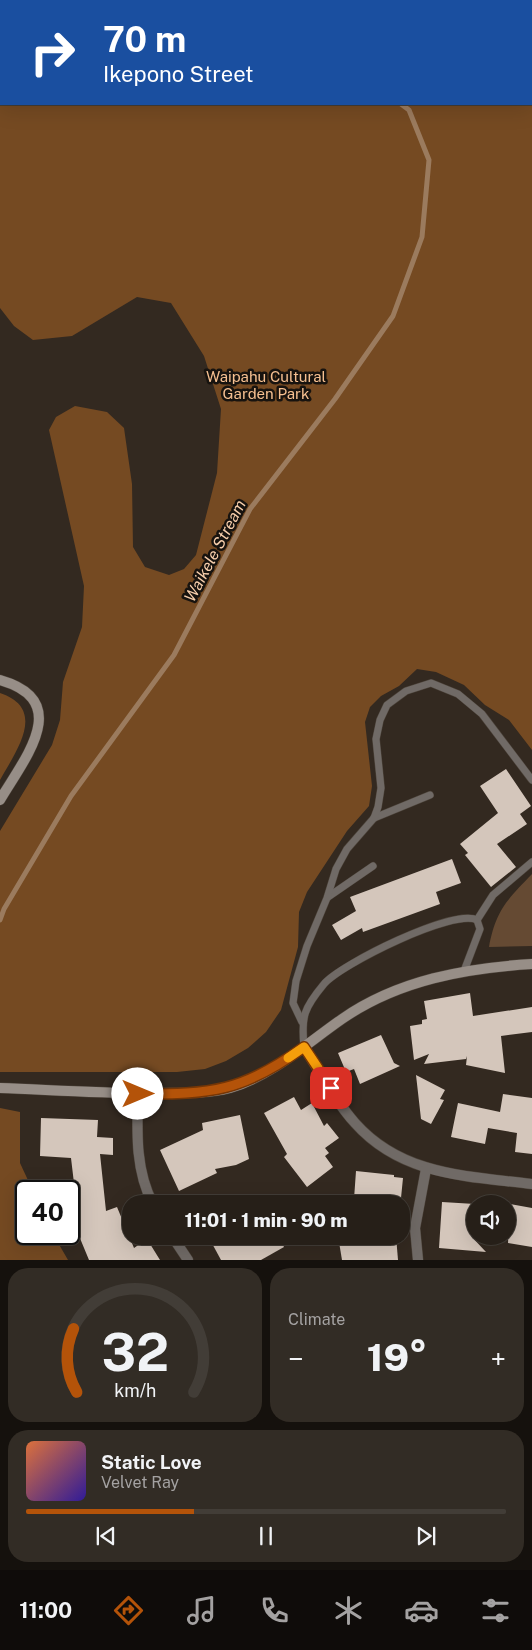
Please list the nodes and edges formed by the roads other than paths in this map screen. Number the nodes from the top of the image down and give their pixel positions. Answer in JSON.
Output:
{"nodes":[{"id":1,"x":0,"y":680,"type":"edge"},
{"id":2,"x":532,"y":780,"type":"edge"},
{"id":3,"x":430,"y":795,"type":"dead end"},
{"id":4,"x":0,"y":800,"type":"edge"},
{"id":5,"x":374,"y":818,"type":"junction"},
{"id":6,"x":532,"y":862,"type":"edge"},
{"id":7,"x":373,"y":866,"type":"dead end"},
{"id":8,"x":327,"y":898,"type":"junction"},
{"id":9,"x":477,"y":920,"type":"junction"},
{"id":10,"x":532,"y":964,"type":"edge"},
{"id":11,"x":464,"y":971,"type":"junction"},
{"id":12,"x":302,"y":1022,"type":"junction"},
{"id":13,"x":304,"y":1047,"type":"junction"},
{"id":14,"x":0,"y":1088,"type":"edge"},
{"id":15,"x":138,"y":1094,"type":"junction"},
{"id":16,"x":426,"y":1169,"type":"junction"},
{"id":17,"x":532,"y":1184,"type":"edge"},
{"id":18,"x":150,"y":1195,"type":"edge"},
{"id":19,"x":178,"y":1245,"type":"edge"},
{"id":20,"x":188,"y":1260,"type":"edge"},
{"id":21,"x":418,"y":1260,"type":"edge"}],
"edges":[{"from":1,"to":4,"type":"street"},
{"from":2,"to":5,"type":"lane"},
{"from":3,"to":5,"type":"lane"},
{"from":5,"to":8,"type":"lane"},
{"from":6,"to":9,"type":"lane"},
{"from":7,"to":8,"type":"lane"},
{"from":8,"to":12,"type":"lane"},
{"from":9,"to":11,"type":"lane"},
{"from":9,"to":12,"type":"lane"},
{"from":10,"to":11,"type":"street"},
{"from":11,"to":13,"type":"street"},
{"from":12,"to":13,"type":"lane"},
{"from":13,"to":15,"type":"street"},
{"from":13,"to":16,"type":"street"},
{"from":14,"to":15,"type":"street"},
{"from":15,"to":18,"type":"street"},
{"from":16,"to":17,"type":"street"},
{"from":16,"to":21,"type":"street"},
{"from":19,"to":20,"type":"street"}]}
